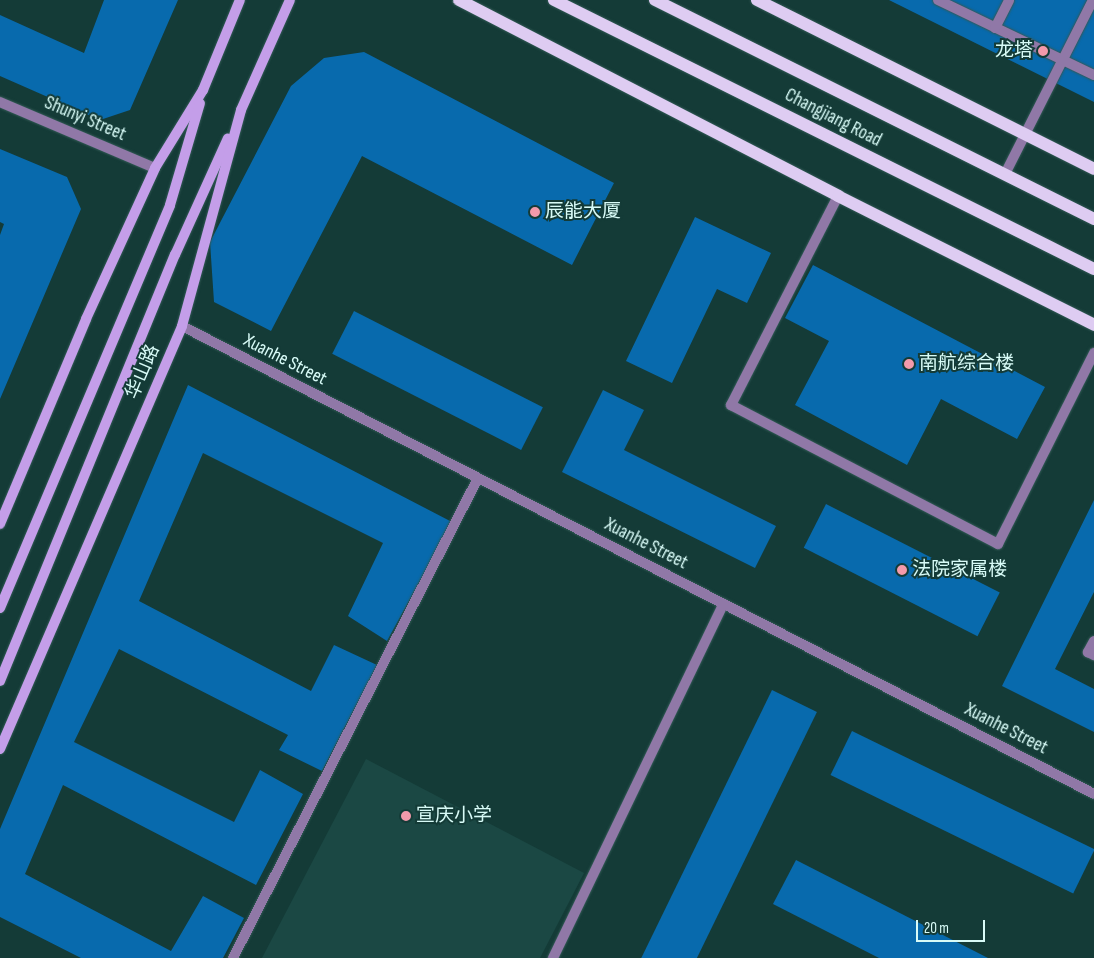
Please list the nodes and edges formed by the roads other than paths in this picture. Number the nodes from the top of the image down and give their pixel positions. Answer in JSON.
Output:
{"nodes":[{"id":1,"x":240,"y":0,"type":"edge"},
{"id":2,"x":290,"y":0,"type":"edge"},
{"id":3,"x":459,"y":0,"type":"edge"},
{"id":4,"x":554,"y":0,"type":"edge"},
{"id":5,"x":655,"y":0,"type":"edge"},
{"id":6,"x":758,"y":0,"type":"edge"},
{"id":7,"x":938,"y":0,"type":"edge"},
{"id":8,"x":1009,"y":0,"type":"edge"},
{"id":9,"x":1093,"y":0,"type":"edge"},
{"id":10,"x":995,"y":28,"type":"junction"},
{"id":11,"x":1063,"y":60,"type":"junction"},
{"id":12,"x":1094,"y":75,"type":"edge"},
{"id":13,"x":203,"y":90,"type":"junction"},
{"id":14,"x":0,"y":102,"type":"edge"},
{"id":15,"x":241,"y":110,"type":"junction"},
{"id":16,"x":1026,"y":134,"type":"junction"},
{"id":17,"x":156,"y":168,"type":"junction"},
{"id":18,"x":1094,"y":169,"type":"edge"},
{"id":19,"x":1006,"y":174,"type":"junction"},
{"id":20,"x":838,"y":196,"type":"junction"},
{"id":21,"x":1094,"y":219,"type":"edge"},
{"id":22,"x":1094,"y":270,"type":"edge"},
{"id":23,"x":1094,"y":325,"type":"edge"},
{"id":24,"x":182,"y":326,"type":"junction"},
{"id":25,"x":1094,"y":353,"type":"edge"},
{"id":26,"x":478,"y":478,"type":"junction"},
{"id":27,"x":0,"y":524,"type":"edge"},
{"id":28,"x":723,"y":604,"type":"junction"},
{"id":29,"x":0,"y":608,"type":"edge"},
{"id":30,"x":1094,"y":641,"type":"edge"},
{"id":31,"x":1094,"y":655,"type":"edge"},
{"id":32,"x":0,"y":681,"type":"edge"},
{"id":33,"x":0,"y":748,"type":"edge"},
{"id":34,"x":1094,"y":794,"type":"edge"},
{"id":35,"x":233,"y":958,"type":"edge"},
{"id":36,"x":553,"y":958,"type":"edge"}],
"edges":[{"from":1,"to":13,"type":"main road"},
{"from":2,"to":15,"type":"main road","name":"华山路"},
{"from":3,"to":20,"type":"main road"},
{"from":4,"to":22,"type":"main road","name":"Changjiang Road"},
{"from":5,"to":19,"type":"main road","name":"Changjiang Road"},
{"from":6,"to":16,"type":"main road"},
{"from":7,"to":10,"type":"street"},
{"from":8,"to":10,"type":"street"},
{"from":9,"to":11,"type":"street"},
{"from":10,"to":11,"type":"street"},
{"from":11,"to":12,"type":"street"},
{"from":11,"to":16,"type":"street"},
{"from":13,"to":17,"type":"main road"},
{"from":13,"to":29,"type":"main road"},
{"from":14,"to":17,"type":"street","name":"Shunyi Street"},
{"from":15,"to":24,"type":"main road","name":"华山路"},
{"from":15,"to":32,"type":"main road"},
{"from":16,"to":18,"type":"main road"},
{"from":16,"to":19,"type":"street"},
{"from":17,"to":27,"type":"main road"},
{"from":19,"to":21,"type":"main road","name":"Changjiang Road"},
{"from":20,"to":23,"type":"main road"},
{"from":20,"to":25,"type":"street"},
{"from":24,"to":26,"type":"street","name":"Xuanhe Street"},
{"from":24,"to":33,"type":"main road","name":"华山路"},
{"from":26,"to":28,"type":"street","name":"Xuanhe Street"},
{"from":26,"to":35,"type":"street"},
{"from":28,"to":34,"type":"street","name":"Xuanhe Street"},
{"from":28,"to":36,"type":"street"},
{"from":30,"to":31,"type":"street"}]}
